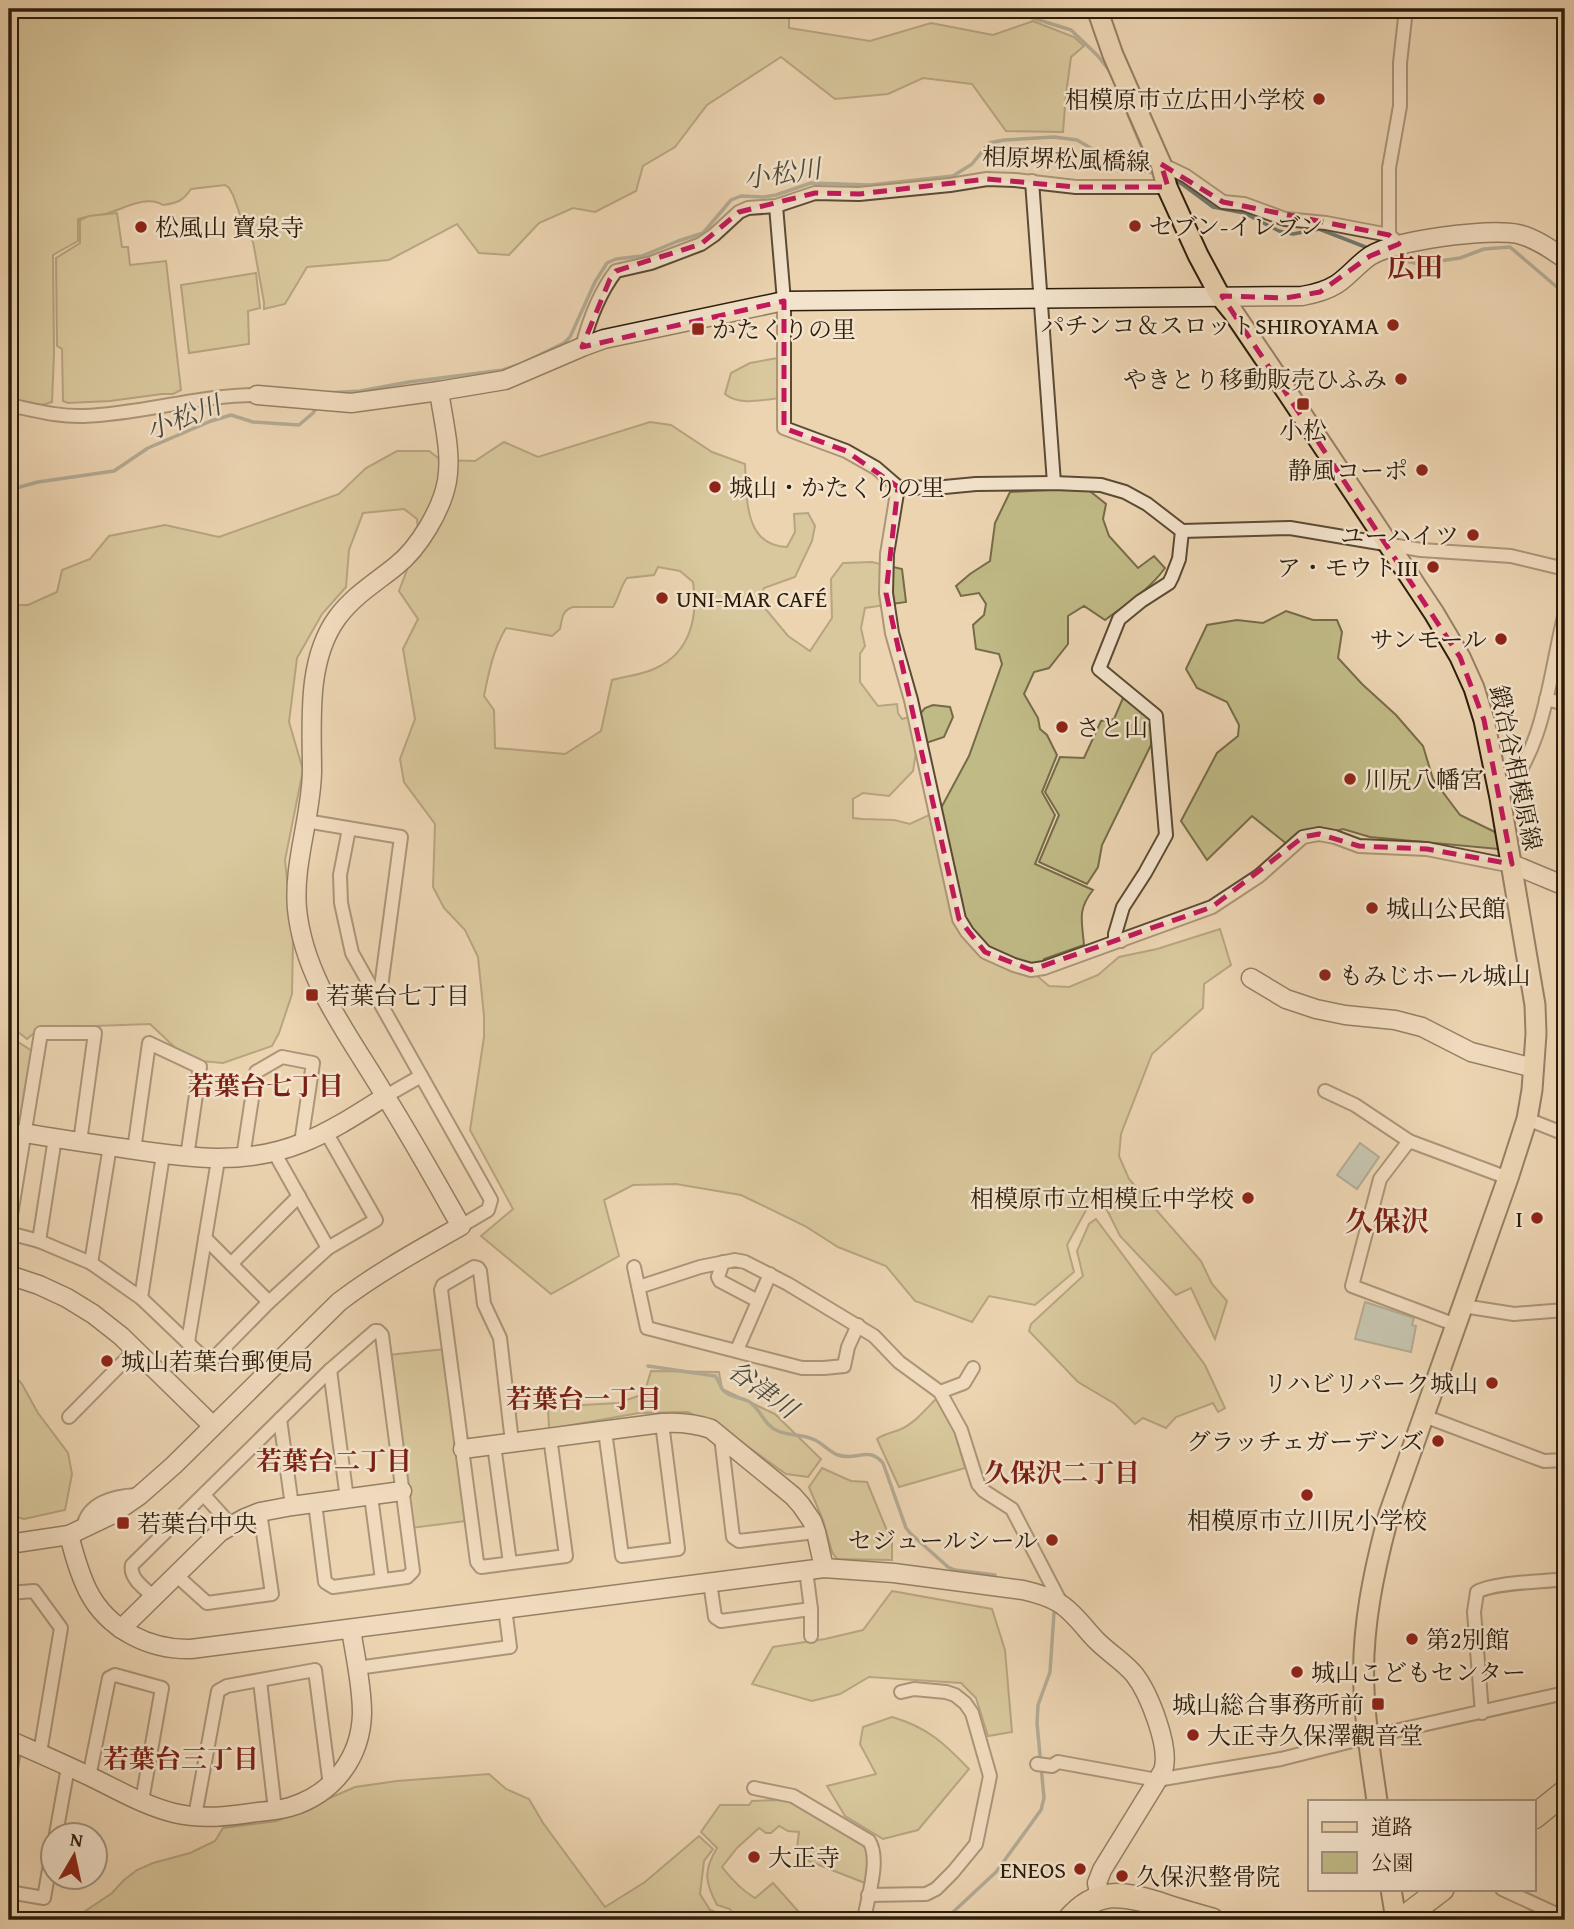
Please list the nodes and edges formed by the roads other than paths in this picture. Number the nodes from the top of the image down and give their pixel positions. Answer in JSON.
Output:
{"nodes":[{"id":1,"x":1097,"y":9,"type":"edge"},
{"id":2,"x":1406,"y":9,"type":"edge"},
{"id":3,"x":1164,"y":175,"type":"junction"},
{"id":4,"x":1032,"y":181,"type":"junction"},
{"id":5,"x":776,"y":206,"type":"junction"},
{"id":6,"x":1394,"y":241,"type":"junction"},
{"id":7,"x":1565,"y":259,"type":"edge"},
{"id":8,"x":1220,"y":296,"type":"junction"},
{"id":9,"x":1040,"y":298,"type":"junction"},
{"id":10,"x":784,"y":301,"type":"junction"},
{"id":11,"x":582,"y":347,"type":"junction"},
{"id":12,"x":439,"y":391,"type":"junction"},
{"id":13,"x":257,"y":395,"type":"joint"},
{"id":14,"x":9,"y":405,"type":"edge"},
{"id":15,"x":1054,"y":482,"type":"junction"},
{"id":16,"x":898,"y":487,"type":"junction"},
{"id":17,"x":1182,"y":531,"type":"junction"},
{"id":18,"x":1388,"y":544,"type":"junction"},
{"id":19,"x":1565,"y":569,"type":"edge"},
{"id":20,"x":1565,"y":613,"type":"edge"},
{"id":21,"x":1546,"y":699,"type":"junction"},
{"id":22,"x":1565,"y":704,"type":"edge"},
{"id":23,"x":1500,"y":798,"type":"junction"},
{"id":24,"x":306,"y":821,"type":"junction"},
{"id":25,"x":349,"y":829,"type":"junction"},
{"id":26,"x":1512,"y":864,"type":"junction"},
{"id":27,"x":1565,"y":886,"type":"edge"},
{"id":28,"x":1121,"y":942,"type":"junction"},
{"id":29,"x":1251,"y":978,"type":"dead end"},
{"id":30,"x":379,"y":1003,"type":"junction"},
{"id":31,"x":1534,"y":1068,"type":"junction"},
{"id":32,"x":421,"y":1076,"type":"junction"},
{"id":33,"x":1325,"y":1091,"type":"dead end"},
{"id":34,"x":386,"y":1096,"type":"junction"},
{"id":35,"x":1527,"y":1119,"type":"junction"},
{"id":36,"x":326,"y":1132,"type":"junction"},
{"id":37,"x":24,"y":1133,"type":"junction"},
{"id":38,"x":1565,"y":1135,"type":"edge"},
{"id":39,"x":55,"y":1138,"type":"junction"},
{"id":40,"x":1409,"y":1141,"type":"junction"},
{"id":41,"x":80,"y":1142,"type":"junction"},
{"id":42,"x":301,"y":1143,"type":"junction"},
{"id":43,"x":110,"y":1146,"type":"junction"},
{"id":44,"x":134,"y":1150,"type":"junction"},
{"id":45,"x":274,"y":1152,"type":"junction"},
{"id":46,"x":163,"y":1155,"type":"junction"},
{"id":47,"x":187,"y":1157,"type":"junction"},
{"id":48,"x":243,"y":1157,"type":"junction"},
{"id":49,"x":218,"y":1160,"type":"junction"},
{"id":50,"x":1508,"y":1178,"type":"junction"},
{"id":51,"x":299,"y":1196,"type":"junction"},
{"id":52,"x":461,"y":1226,"type":"junction"},
{"id":53,"x":9,"y":1227,"type":"edge"},
{"id":54,"x":9,"y":1233,"type":"edge"},
{"id":55,"x":205,"y":1238,"type":"junction"},
{"id":56,"x":39,"y":1241,"type":"junction"},
{"id":57,"x":328,"y":1248,"type":"junction"},
{"id":58,"x":723,"y":1262,"type":"junction"},
{"id":59,"x":91,"y":1263,"type":"junction"},
{"id":60,"x":231,"y":1264,"type":"junction"},
{"id":61,"x":634,"y":1267,"type":"dead end"},
{"id":62,"x":770,"y":1274,"type":"junction"},
{"id":63,"x":9,"y":1275,"type":"edge"},
{"id":64,"x":639,"y":1287,"type":"junction"},
{"id":65,"x":141,"y":1298,"type":"junction"},
{"id":66,"x":758,"y":1301,"type":"junction"},
{"id":67,"x":269,"y":1302,"type":"junction"},
{"id":68,"x":1463,"y":1306,"type":"junction"},
{"id":69,"x":1565,"y":1310,"type":"edge"},
{"id":70,"x":858,"y":1325,"type":"junction"},
{"id":71,"x":1456,"y":1325,"type":"junction"},
{"id":72,"x":188,"y":1342,"type":"junction"},
{"id":73,"x":135,"y":1350,"type":"junction"},
{"id":74,"x":737,"y":1350,"type":"junction"},
{"id":75,"x":973,"y":1368,"type":"dead end"},
{"id":76,"x":330,"y":1370,"type":"junction"},
{"id":77,"x":940,"y":1392,"type":"junction"},
{"id":78,"x":1423,"y":1416,"type":"junction"},
{"id":79,"x":69,"y":1417,"type":"dead end"},
{"id":80,"x":280,"y":1419,"type":"junction"},
{"id":81,"x":662,"y":1423,"type":"junction"},
{"id":82,"x":213,"y":1426,"type":"junction"},
{"id":83,"x":606,"y":1431,"type":"junction"},
{"id":84,"x":550,"y":1437,"type":"junction"},
{"id":85,"x":721,"y":1437,"type":"junction"},
{"id":86,"x":512,"y":1442,"type":"junction"},
{"id":87,"x":494,"y":1445,"type":"junction"},
{"id":88,"x":463,"y":1449,"type":"junction"},
{"id":89,"x":1565,"y":1460,"type":"edge"},
{"id":90,"x":402,"y":1492,"type":"junction"},
{"id":91,"x":204,"y":1495,"type":"junction"},
{"id":92,"x":371,"y":1496,"type":"junction"},
{"id":93,"x":347,"y":1499,"type":"junction"},
{"id":94,"x":315,"y":1503,"type":"junction"},
{"id":95,"x":292,"y":1506,"type":"junction"},
{"id":96,"x":260,"y":1512,"type":"junction"},
{"id":97,"x":231,"y":1525,"type":"junction"},
{"id":98,"x":76,"y":1532,"type":"junction"},
{"id":99,"x":816,"y":1532,"type":"junction"},
{"id":100,"x":9,"y":1544,"type":"edge"},
{"id":101,"x":510,"y":1563,"type":"junction"},
{"id":102,"x":815,"y":1569,"type":"junction"},
{"id":103,"x":176,"y":1575,"type":"junction"},
{"id":104,"x":1565,"y":1579,"type":"edge"},
{"id":105,"x":382,"y":1580,"type":"junction"},
{"id":106,"x":710,"y":1581,"type":"junction"},
{"id":107,"x":9,"y":1597,"type":"edge"},
{"id":108,"x":154,"y":1597,"type":"junction"},
{"id":109,"x":1061,"y":1604,"type":"junction"},
{"id":110,"x":505,"y":1608,"type":"junction"},
{"id":111,"x":811,"y":1609,"type":"junction"},
{"id":112,"x":121,"y":1629,"type":"junction"},
{"id":113,"x":351,"y":1629,"type":"junction"},
{"id":114,"x":811,"y":1636,"type":"dead end"},
{"id":115,"x":357,"y":1668,"type":"junction"},
{"id":116,"x":260,"y":1681,"type":"junction"},
{"id":117,"x":901,"y":1692,"type":"dead end"},
{"id":118,"x":1565,"y":1693,"type":"edge"},
{"id":119,"x":1482,"y":1713,"type":"junction"},
{"id":120,"x":1368,"y":1737,"type":"junction"},
{"id":121,"x":12,"y":1742,"type":"edge"},
{"id":122,"x":40,"y":1753,"type":"junction"},
{"id":123,"x":1037,"y":1764,"type":"dead end"},
{"id":124,"x":68,"y":1767,"type":"junction"},
{"id":125,"x":89,"y":1777,"type":"junction"},
{"id":126,"x":1157,"y":1780,"type":"junction"},
{"id":127,"x":9,"y":1781,"type":"edge"},
{"id":128,"x":330,"y":1786,"type":"junction"},
{"id":129,"x":754,"y":1788,"type":"dead end"},
{"id":130,"x":1565,"y":1792,"type":"edge"},
{"id":131,"x":1377,"y":1800,"type":"edge"},
{"id":132,"x":142,"y":1801,"type":"junction"},
{"id":133,"x":275,"y":1810,"type":"junction"},
{"id":134,"x":1536,"y":1815,"type":"edge"},
{"id":135,"x":195,"y":1816,"type":"junction"},
{"id":136,"x":59,"y":1820,"type":"edge"},
{"id":137,"x":45,"y":1890,"type":"edge"},
{"id":138,"x":1391,"y":1890,"type":"edge"},
{"id":139,"x":1441,"y":1890,"type":"edge"},
{"id":140,"x":1504,"y":1890,"type":"edge"},
{"id":141,"x":9,"y":1892,"type":"edge"},
{"id":142,"x":868,"y":1895,"type":"junction"},
{"id":143,"x":1100,"y":1897,"type":"junction"},
{"id":144,"x":1404,"y":1917,"type":"edge"},
{"id":145,"x":1565,"y":1918,"type":"edge"},
{"id":146,"x":864,"y":1920,"type":"edge"},
{"id":147,"x":1069,"y":1920,"type":"edge"},
{"id":148,"x":1212,"y":1920,"type":"edge"},
{"id":149,"x":1436,"y":1920,"type":"edge"}],
"edges":[{"from":1,"to":3,"type":"main road","name":"鍛冶谷相模原線"},
{"from":2,"to":6,"type":"street"},
{"from":3,"to":4,"type":"street","name":"相原堺松風橋線"},
{"from":3,"to":6,"type":"street","name":"相原堺松風橋線"},
{"from":3,"to":8,"type":"main road","name":"鍛冶谷相模原線"},
{"from":4,"to":5,"type":"street","name":"相原堺松風橋線"},
{"from":4,"to":9,"type":"street"},
{"from":5,"to":10,"type":"street"},
{"from":5,"to":11,"type":"street","name":"相原堺松風橋線"},
{"from":6,"to":7,"type":"street","name":"相原堺松風橋線"},
{"from":6,"to":8,"type":"street"},
{"from":8,"to":9,"type":"street"},
{"from":8,"to":18,"type":"main road","name":"鍛冶谷相模原線"},
{"from":9,"to":10,"type":"street"},
{"from":9,"to":15,"type":"street"},
{"from":10,"to":11,"type":"street"},
{"from":10,"to":16,"type":"street"},
{"from":11,"to":12,"type":"street"},
{"from":12,"to":13,"type":"street"},
{"from":12,"to":24,"type":"street"},
{"from":13,"to":14,"type":"street"},
{"from":15,"to":16,"type":"street"},
{"from":15,"to":17,"type":"street"},
{"from":16,"to":28,"type":"street"},
{"from":17,"to":18,"type":"street"},
{"from":17,"to":28,"type":"street"},
{"from":18,"to":19,"type":"street"},
{"from":18,"to":23,"type":"main road","name":"鍛冶谷相模原線"},
{"from":20,"to":21,"type":"street"},
{"from":21,"to":22,"type":"street"},
{"from":21,"to":23,"type":"street"},
{"from":23,"to":26,"type":"main road","name":"鍛冶谷相模原線"},
{"from":24,"to":25,"type":"street"},
{"from":24,"to":34,"type":"street"},
{"from":25,"to":30,"type":"street"},
{"from":25,"to":30,"type":"street"},
{"from":26,"to":27,"type":"street"},
{"from":26,"to":28,"type":"street"},
{"from":26,"to":31,"type":"main road","name":"鍛冶谷相模原線"},
{"from":29,"to":31,"type":"street"},
{"from":30,"to":32,"type":"street"},
{"from":31,"to":35,"type":"main road","name":"鍛冶谷相模原線"},
{"from":32,"to":34,"type":"street"},
{"from":32,"to":52,"type":"street"},
{"from":33,"to":40,"type":"street"},
{"from":34,"to":36,"type":"street"},
{"from":34,"to":52,"type":"street"},
{"from":35,"to":38,"type":"street"},
{"from":35,"to":50,"type":"main road","name":"鍛冶谷相模原線"},
{"from":36,"to":42,"type":"street"},
{"from":36,"to":57,"type":"street"},
{"from":37,"to":39,"type":"street"},
{"from":37,"to":41,"type":"street"},
{"from":37,"to":53,"type":"street"},
{"from":39,"to":41,"type":"street"},
{"from":39,"to":56,"type":"street"},
{"from":40,"to":50,"type":"street"},
{"from":40,"to":71,"type":"street"},
{"from":41,"to":43,"type":"street"},
{"from":42,"to":45,"type":"street"},
{"from":42,"to":48,"type":"street"},
{"from":43,"to":44,"type":"street"},
{"from":43,"to":59,"type":"street"},
{"from":44,"to":46,"type":"street"},
{"from":44,"to":47,"type":"street"},
{"from":45,"to":48,"type":"street"},
{"from":45,"to":51,"type":"street"},
{"from":46,"to":47,"type":"street"},
{"from":46,"to":65,"type":"street"},
{"from":47,"to":49,"type":"street"},
{"from":48,"to":49,"type":"street"},
{"from":49,"to":55,"type":"street"},
{"from":50,"to":68,"type":"main road","name":"鍛冶谷相模原線"},
{"from":51,"to":57,"type":"street"},
{"from":51,"to":60,"type":"street"},
{"from":52,"to":82,"type":"street"},
{"from":54,"to":56,"type":"street"},
{"from":55,"to":60,"type":"street"},
{"from":55,"to":72,"type":"street"},
{"from":56,"to":59,"type":"street"},
{"from":57,"to":67,"type":"street"},
{"from":58,"to":62,"type":"street"},
{"from":58,"to":64,"type":"street"},
{"from":58,"to":66,"type":"street"},
{"from":59,"to":65,"type":"street"},
{"from":60,"to":67,"type":"street"},
{"from":61,"to":64,"type":"street"},
{"from":62,"to":66,"type":"street"},
{"from":62,"to":70,"type":"street"},
{"from":63,"to":73,"type":"street"},
{"from":64,"to":74,"type":"street"},
{"from":65,"to":72,"type":"street"},
{"from":66,"to":74,"type":"street"},
{"from":67,"to":72,"type":"street"},
{"from":68,"to":69,"type":"street"},
{"from":68,"to":71,"type":"main road","name":"鍛冶谷相模原線"},
{"from":70,"to":74,"type":"street"},
{"from":70,"to":77,"type":"street"},
{"from":71,"to":78,"type":"main road","name":"鍛冶谷相模原線"},
{"from":73,"to":79,"type":"street"},
{"from":73,"to":82,"type":"street"},
{"from":75,"to":77,"type":"street"},
{"from":76,"to":80,"type":"street"},
{"from":76,"to":90,"type":"street"},
{"from":76,"to":93,"type":"street"},
{"from":77,"to":109,"type":"street"},
{"from":78,"to":89,"type":"street"},
{"from":78,"to":120,"type":"main road","name":"鍛冶谷相模原線"},
{"from":80,"to":91,"type":"street"},
{"from":80,"to":95,"type":"street"},
{"from":81,"to":83,"type":"street"},
{"from":81,"to":83,"type":"street"},
{"from":81,"to":85,"type":"street"},
{"from":82,"to":98,"type":"street"},
{"from":83,"to":84,"type":"street"},
{"from":84,"to":86,"type":"street"},
{"from":84,"to":101,"type":"street"},
{"from":85,"to":99,"type":"street"},
{"from":85,"to":99,"type":"street"},
{"from":86,"to":87,"type":"street"},
{"from":86,"to":88,"type":"street"},
{"from":87,"to":88,"type":"street"},
{"from":87,"to":101,"type":"street"},
{"from":88,"to":101,"type":"street"},
{"from":90,"to":92,"type":"street"},
{"from":90,"to":105,"type":"street"},
{"from":91,"to":97,"type":"street"},
{"from":91,"to":108,"type":"street"},
{"from":92,"to":93,"type":"street"},
{"from":92,"to":105,"type":"street"},
{"from":93,"to":94,"type":"street"},
{"from":94,"to":95,"type":"street"},
{"from":94,"to":105,"type":"street"},
{"from":95,"to":96,"type":"street"},
{"from":96,"to":97,"type":"street"},
{"from":96,"to":103,"type":"street"},
{"from":97,"to":103,"type":"street"},
{"from":98,"to":100,"type":"street"},
{"from":98,"to":112,"type":"street"},
{"from":99,"to":102,"type":"street"},
{"from":102,"to":106,"type":"street"},
{"from":102,"to":109,"type":"street"},
{"from":102,"to":111,"type":"street"},
{"from":103,"to":108,"type":"street"},
{"from":104,"to":119,"type":"street"},
{"from":106,"to":110,"type":"street"},
{"from":106,"to":111,"type":"street"},
{"from":107,"to":122,"type":"street"},
{"from":108,"to":112,"type":"street"},
{"from":109,"to":126,"type":"street"},
{"from":110,"to":113,"type":"street"},
{"from":110,"to":115,"type":"street"},
{"from":111,"to":114,"type":"street"},
{"from":112,"to":113,"type":"street"},
{"from":113,"to":115,"type":"street"},
{"from":115,"to":128,"type":"street"},
{"from":116,"to":128,"type":"street"},
{"from":116,"to":133,"type":"street"},
{"from":116,"to":135,"type":"street"},
{"from":117,"to":142,"type":"street"},
{"from":118,"to":119,"type":"street"},
{"from":119,"to":120,"type":"street"},
{"from":120,"to":126,"type":"street"},
{"from":120,"to":131,"type":"main road","name":"鍛冶谷相模原線"},
{"from":121,"to":122,"type":"street"},
{"from":121,"to":127,"type":"street"},
{"from":122,"to":124,"type":"street"},
{"from":123,"to":126,"type":"street"},
{"from":124,"to":125,"type":"street"},
{"from":124,"to":136,"type":"street"},
{"from":125,"to":132,"type":"street"},
{"from":125,"to":132,"type":"street"},
{"from":126,"to":143,"type":"street"},
{"from":128,"to":133,"type":"street"},
{"from":129,"to":142,"type":"street"},
{"from":130,"to":134,"type":"highway"},
{"from":132,"to":135,"type":"street"},
{"from":133,"to":135,"type":"street"},
{"from":137,"to":141,"type":"street"},
{"from":138,"to":144,"type":"main road"},
{"from":139,"to":144,"type":"highway"},
{"from":140,"to":145,"type":"street"},
{"from":142,"to":146,"type":"street"},
{"from":143,"to":147,"type":"highway"},
{"from":143,"to":148,"type":"highway"},
{"from":144,"to":149,"type":"street"}]}
